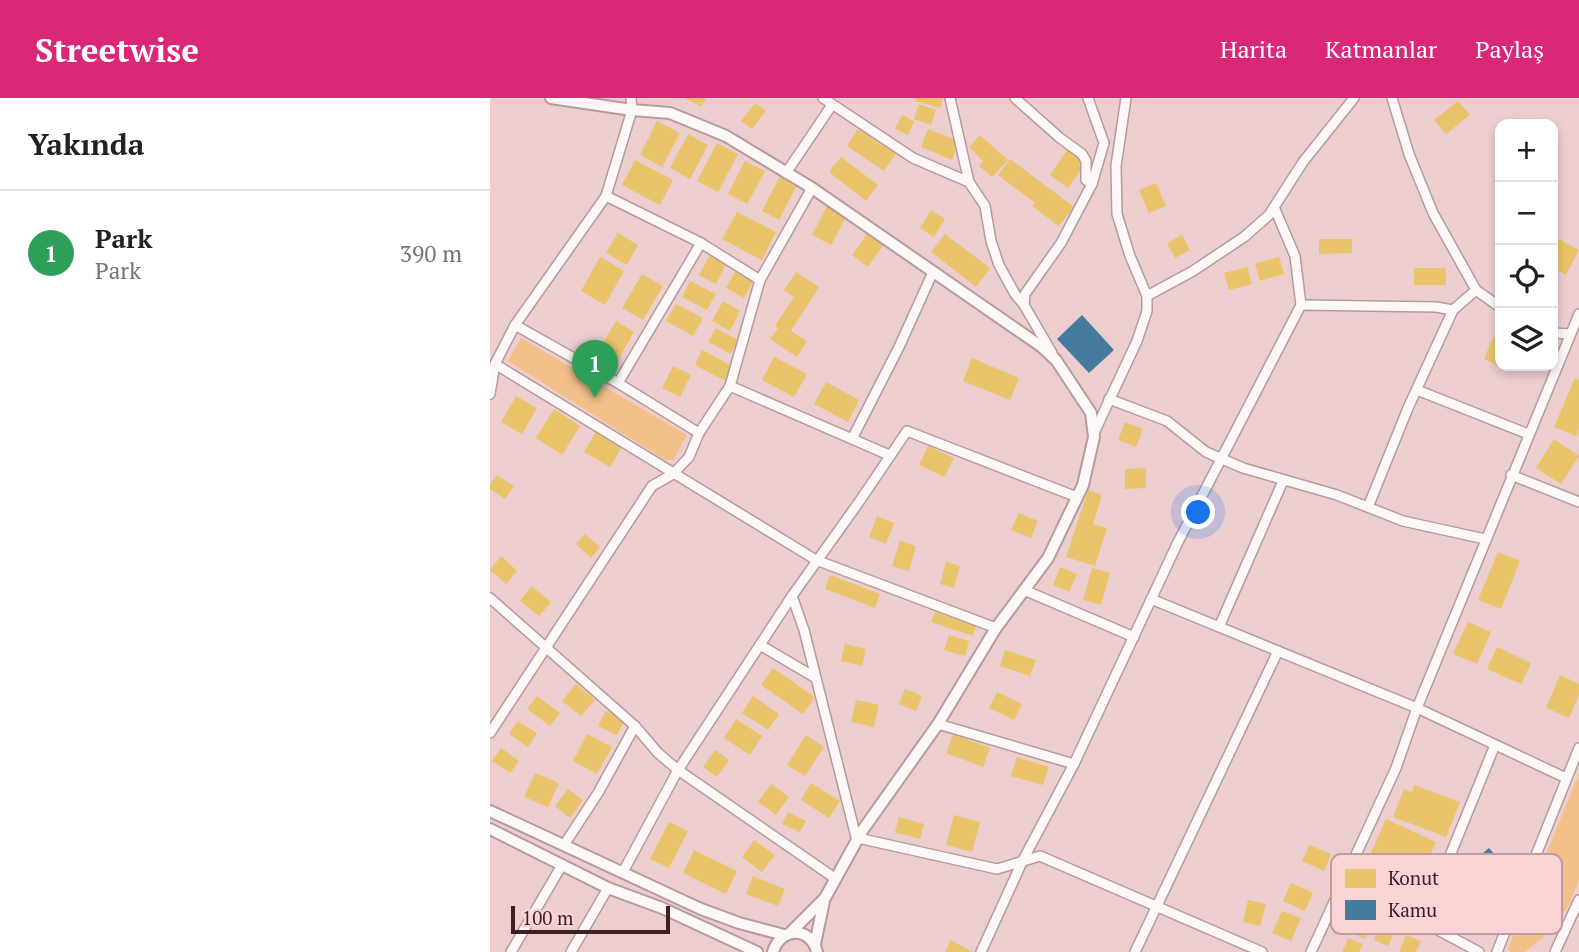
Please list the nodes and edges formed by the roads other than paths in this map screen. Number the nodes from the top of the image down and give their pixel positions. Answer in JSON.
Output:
{"nodes":[{"id":1,"x":551,"y":98,"type":"edge"},
{"id":2,"x":823,"y":98,"type":"edge"},
{"id":3,"x":950,"y":98,"type":"edge"},
{"id":4,"x":1016,"y":98,"type":"edge"},
{"id":5,"x":1088,"y":98,"type":"edge"},
{"id":6,"x":1126,"y":98,"type":"edge"},
{"id":7,"x":1354,"y":98,"type":"edge"},
{"id":8,"x":1392,"y":98,"type":"edge"},
{"id":9,"x":632,"y":104,"type":"edge"},
{"id":10,"x":832,"y":105,"type":"junction"},
{"id":11,"x":786,"y":173,"type":"junction"},
{"id":12,"x":969,"y":182,"type":"junction"},
{"id":13,"x":1092,"y":184,"type":"junction"},
{"id":14,"x":812,"y":188,"type":"junction"},
{"id":15,"x":606,"y":195,"type":"junction"},
{"id":16,"x":1274,"y":207,"type":"junction"},
{"id":17,"x":701,"y":243,"type":"junction"},
{"id":18,"x":933,"y":272,"type":"junction"},
{"id":19,"x":760,"y":280,"type":"junction"},
{"id":20,"x":1476,"y":289,"type":"junction"},
{"id":21,"x":1147,"y":296,"type":"junction"},
{"id":22,"x":1495,"y":303,"type":"edge"},
{"id":23,"x":1301,"y":305,"type":"junction"},
{"id":24,"x":1024,"y":306,"type":"junction"},
{"id":25,"x":1453,"y":310,"type":"junction"},
{"id":26,"x":1579,"y":314,"type":"edge"},
{"id":27,"x":515,"y":325,"type":"junction"},
{"id":28,"x":1558,"y":333,"type":"edge"},
{"id":29,"x":1569,"y":334,"type":"junction"},
{"id":30,"x":1056,"y":360,"type":"junction"},
{"id":31,"x":495,"y":364,"type":"junction"},
{"id":32,"x":618,"y":383,"type":"junction"},
{"id":33,"x":730,"y":386,"type":"junction"},
{"id":34,"x":1417,"y":390,"type":"junction"},
{"id":35,"x":490,"y":394,"type":"edge"},
{"id":36,"x":1109,"y":399,"type":"junction"},
{"id":37,"x":699,"y":433,"type":"junction"},
{"id":38,"x":1094,"y":433,"type":"junction"},
{"id":39,"x":1528,"y":434,"type":"junction"},
{"id":40,"x":852,"y":439,"type":"junction"},
{"id":41,"x":889,"y":455,"type":"junction"},
{"id":42,"x":1222,"y":459,"type":"junction"},
{"id":43,"x":673,"y":474,"type":"junction"},
{"id":44,"x":1511,"y":475,"type":"junction"},
{"id":45,"x":1283,"y":481,"type":"junction"},
{"id":46,"x":1077,"y":497,"type":"junction"},
{"id":47,"x":1579,"y":502,"type":"edge"},
{"id":48,"x":1368,"y":507,"type":"junction"},
{"id":49,"x":1485,"y":539,"type":"junction"},
{"id":50,"x":816,"y":560,"type":"junction"},
{"id":51,"x":1024,"y":590,"type":"junction"},
{"id":52,"x":792,"y":596,"type":"junction"},
{"id":53,"x":490,"y":598,"type":"edge"},
{"id":54,"x":1151,"y":599,"type":"junction"},
{"id":55,"x":1219,"y":627,"type":"junction"},
{"id":56,"x":996,"y":628,"type":"junction"},
{"id":57,"x":1133,"y":637,"type":"junction"},
{"id":58,"x":760,"y":645,"type":"junction"},
{"id":59,"x":548,"y":648,"type":"junction"},
{"id":60,"x":1278,"y":651,"type":"junction"},
{"id":61,"x":816,"y":678,"type":"junction"},
{"id":62,"x":1417,"y":708,"type":"junction"},
{"id":63,"x":938,"y":724,"type":"junction"},
{"id":64,"x":635,"y":726,"type":"junction"},
{"id":65,"x":490,"y":733,"type":"edge"},
{"id":66,"x":1495,"y":745,"type":"junction"},
{"id":67,"x":1579,"y":748,"type":"edge"},
{"id":68,"x":1074,"y":764,"type":"junction"},
{"id":69,"x":678,"y":770,"type":"junction"},
{"id":70,"x":1566,"y":778,"type":"junction"},
{"id":71,"x":490,"y":811,"type":"edge"},
{"id":72,"x":490,"y":829,"type":"edge"},
{"id":73,"x":858,"y":840,"type":"junction"},
{"id":74,"x":564,"y":845,"type":"junction"},
{"id":75,"x":1358,"y":854,"type":"edge"},
{"id":76,"x":1451,"y":854,"type":"edge"},
{"id":77,"x":1536,"y":854,"type":"edge"},
{"id":78,"x":1023,"y":860,"type":"junction"},
{"id":79,"x":562,"y":865,"type":"junction"},
{"id":80,"x":623,"y":872,"type":"junction"},
{"id":81,"x":836,"y":879,"type":"junction"},
{"id":82,"x":608,"y":888,"type":"junction"},
{"id":83,"x":825,"y":898,"type":"junction"},
{"id":84,"x":1579,"y":900,"type":"edge"},
{"id":85,"x":1156,"y":906,"type":"junction"},
{"id":86,"x":1331,"y":911,"type":"edge"},
{"id":87,"x":1576,"y":916,"type":"edge"},
{"id":88,"x":788,"y":934,"type":"junction"},
{"id":89,"x":1445,"y":934,"type":"edge"},
{"id":90,"x":1504,"y":934,"type":"edge"},
{"id":91,"x":817,"y":950,"type":"edge"},
{"id":92,"x":511,"y":952,"type":"edge"},
{"id":93,"x":571,"y":952,"type":"edge"},
{"id":94,"x":757,"y":952,"type":"edge"},
{"id":95,"x":773,"y":952,"type":"edge"},
{"id":96,"x":981,"y":952,"type":"edge"},
{"id":97,"x":1135,"y":952,"type":"edge"},
{"id":98,"x":1262,"y":952,"type":"edge"},
{"id":99,"x":1311,"y":952,"type":"edge"},
{"id":100,"x":1479,"y":952,"type":"edge"},
{"id":101,"x":1497,"y":952,"type":"edge"},
{"id":102,"x":1555,"y":952,"type":"edge"}],
"edges":[{"from":1,"to":9,"type":"street"},
{"from":2,"to":10,"type":"street"},
{"from":3,"to":12,"type":"street"},
{"from":4,"to":13,"type":"street"},
{"from":5,"to":13,"type":"street"},
{"from":6,"to":21,"type":"street"},
{"from":7,"to":16,"type":"street"},
{"from":8,"to":20,"type":"street"},
{"from":9,"to":11,"type":"street"},
{"from":9,"to":15,"type":"street"},
{"from":10,"to":11,"type":"street"},
{"from":10,"to":12,"type":"street"},
{"from":11,"to":14,"type":"street"},
{"from":12,"to":24,"type":"street"},
{"from":13,"to":24,"type":"street"},
{"from":14,"to":18,"type":"street"},
{"from":14,"to":19,"type":"street"},
{"from":15,"to":17,"type":"street"},
{"from":15,"to":27,"type":"street"},
{"from":16,"to":21,"type":"street"},
{"from":16,"to":23,"type":"street"},
{"from":17,"to":19,"type":"street"},
{"from":17,"to":32,"type":"street"},
{"from":18,"to":30,"type":"street"},
{"from":18,"to":40,"type":"street"},
{"from":19,"to":33,"type":"street"},
{"from":20,"to":22,"type":"street"},
{"from":20,"to":25,"type":"street"},
{"from":21,"to":36,"type":"street"},
{"from":23,"to":25,"type":"street"},
{"from":23,"to":42,"type":"street"},
{"from":24,"to":30,"type":"street"},
{"from":25,"to":34,"type":"street"},
{"from":26,"to":29,"type":"street"},
{"from":27,"to":31,"type":"street"},
{"from":27,"to":32,"type":"street"},
{"from":28,"to":29,"type":"street"},
{"from":29,"to":39,"type":"street"},
{"from":30,"to":38,"type":"street"},
{"from":31,"to":35,"type":"street"},
{"from":31,"to":43,"type":"street"},
{"from":32,"to":37,"type":"street"},
{"from":33,"to":37,"type":"street"},
{"from":33,"to":40,"type":"street"},
{"from":34,"to":39,"type":"street"},
{"from":34,"to":48,"type":"street"},
{"from":36,"to":38,"type":"street"},
{"from":36,"to":42,"type":"street"},
{"from":37,"to":43,"type":"street"},
{"from":38,"to":46,"type":"street"},
{"from":39,"to":44,"type":"street"},
{"from":40,"to":41,"type":"street"},
{"from":41,"to":46,"type":"street"},
{"from":41,"to":50,"type":"street"},
{"from":42,"to":45,"type":"street"},
{"from":42,"to":54,"type":"street"},
{"from":43,"to":50,"type":"street"},
{"from":43,"to":59,"type":"street"},
{"from":44,"to":47,"type":"street"},
{"from":44,"to":49,"type":"street"},
{"from":45,"to":48,"type":"street"},
{"from":45,"to":55,"type":"street"},
{"from":46,"to":51,"type":"street"},
{"from":48,"to":49,"type":"street"},
{"from":49,"to":62,"type":"street"},
{"from":50,"to":52,"type":"street"},
{"from":50,"to":56,"type":"street"},
{"from":51,"to":56,"type":"street"},
{"from":51,"to":57,"type":"street"},
{"from":52,"to":58,"type":"street"},
{"from":52,"to":61,"type":"street"},
{"from":53,"to":59,"type":"street"},
{"from":54,"to":55,"type":"street"},
{"from":54,"to":57,"type":"street"},
{"from":55,"to":60,"type":"street"},
{"from":56,"to":63,"type":"street"},
{"from":57,"to":68,"type":"street"},
{"from":58,"to":61,"type":"street"},
{"from":58,"to":69,"type":"street"},
{"from":59,"to":64,"type":"street"},
{"from":59,"to":65,"type":"street"},
{"from":60,"to":62,"type":"street"},
{"from":60,"to":85,"type":"street"},
{"from":61,"to":73,"type":"street"},
{"from":62,"to":66,"type":"street"},
{"from":62,"to":75,"type":"street"},
{"from":63,"to":68,"type":"street"},
{"from":63,"to":73,"type":"street"},
{"from":64,"to":69,"type":"street"},
{"from":64,"to":74,"type":"street"},
{"from":66,"to":70,"type":"street"},
{"from":66,"to":76,"type":"street"},
{"from":67,"to":70,"type":"street"},
{"from":68,"to":78,"type":"street"},
{"from":69,"to":80,"type":"street"},
{"from":69,"to":81,"type":"street"},
{"from":70,"to":77,"type":"street"},
{"from":71,"to":74,"type":"street"},
{"from":72,"to":79,"type":"street"},
{"from":73,"to":78,"type":"street"},
{"from":73,"to":81,"type":"street"},
{"from":74,"to":80,"type":"street"},
{"from":78,"to":85,"type":"street"},
{"from":78,"to":96,"type":"street"},
{"from":79,"to":82,"type":"street"},
{"from":79,"to":92,"type":"street"},
{"from":80,"to":88,"type":"street"},
{"from":81,"to":83,"type":"street"},
{"from":82,"to":93,"type":"street"},
{"from":82,"to":94,"type":"street"},
{"from":83,"to":88,"type":"street"},
{"from":83,"to":91,"type":"street"},
{"from":84,"to":87,"type":"street"},
{"from":85,"to":97,"type":"street"},
{"from":85,"to":98,"type":"street"},
{"from":86,"to":99,"type":"street"},
{"from":87,"to":102,"type":"street"},
{"from":88,"to":91,"type":"street"},
{"from":88,"to":95,"type":"street"},
{"from":89,"to":100,"type":"street"},
{"from":90,"to":101,"type":"street"}]}
